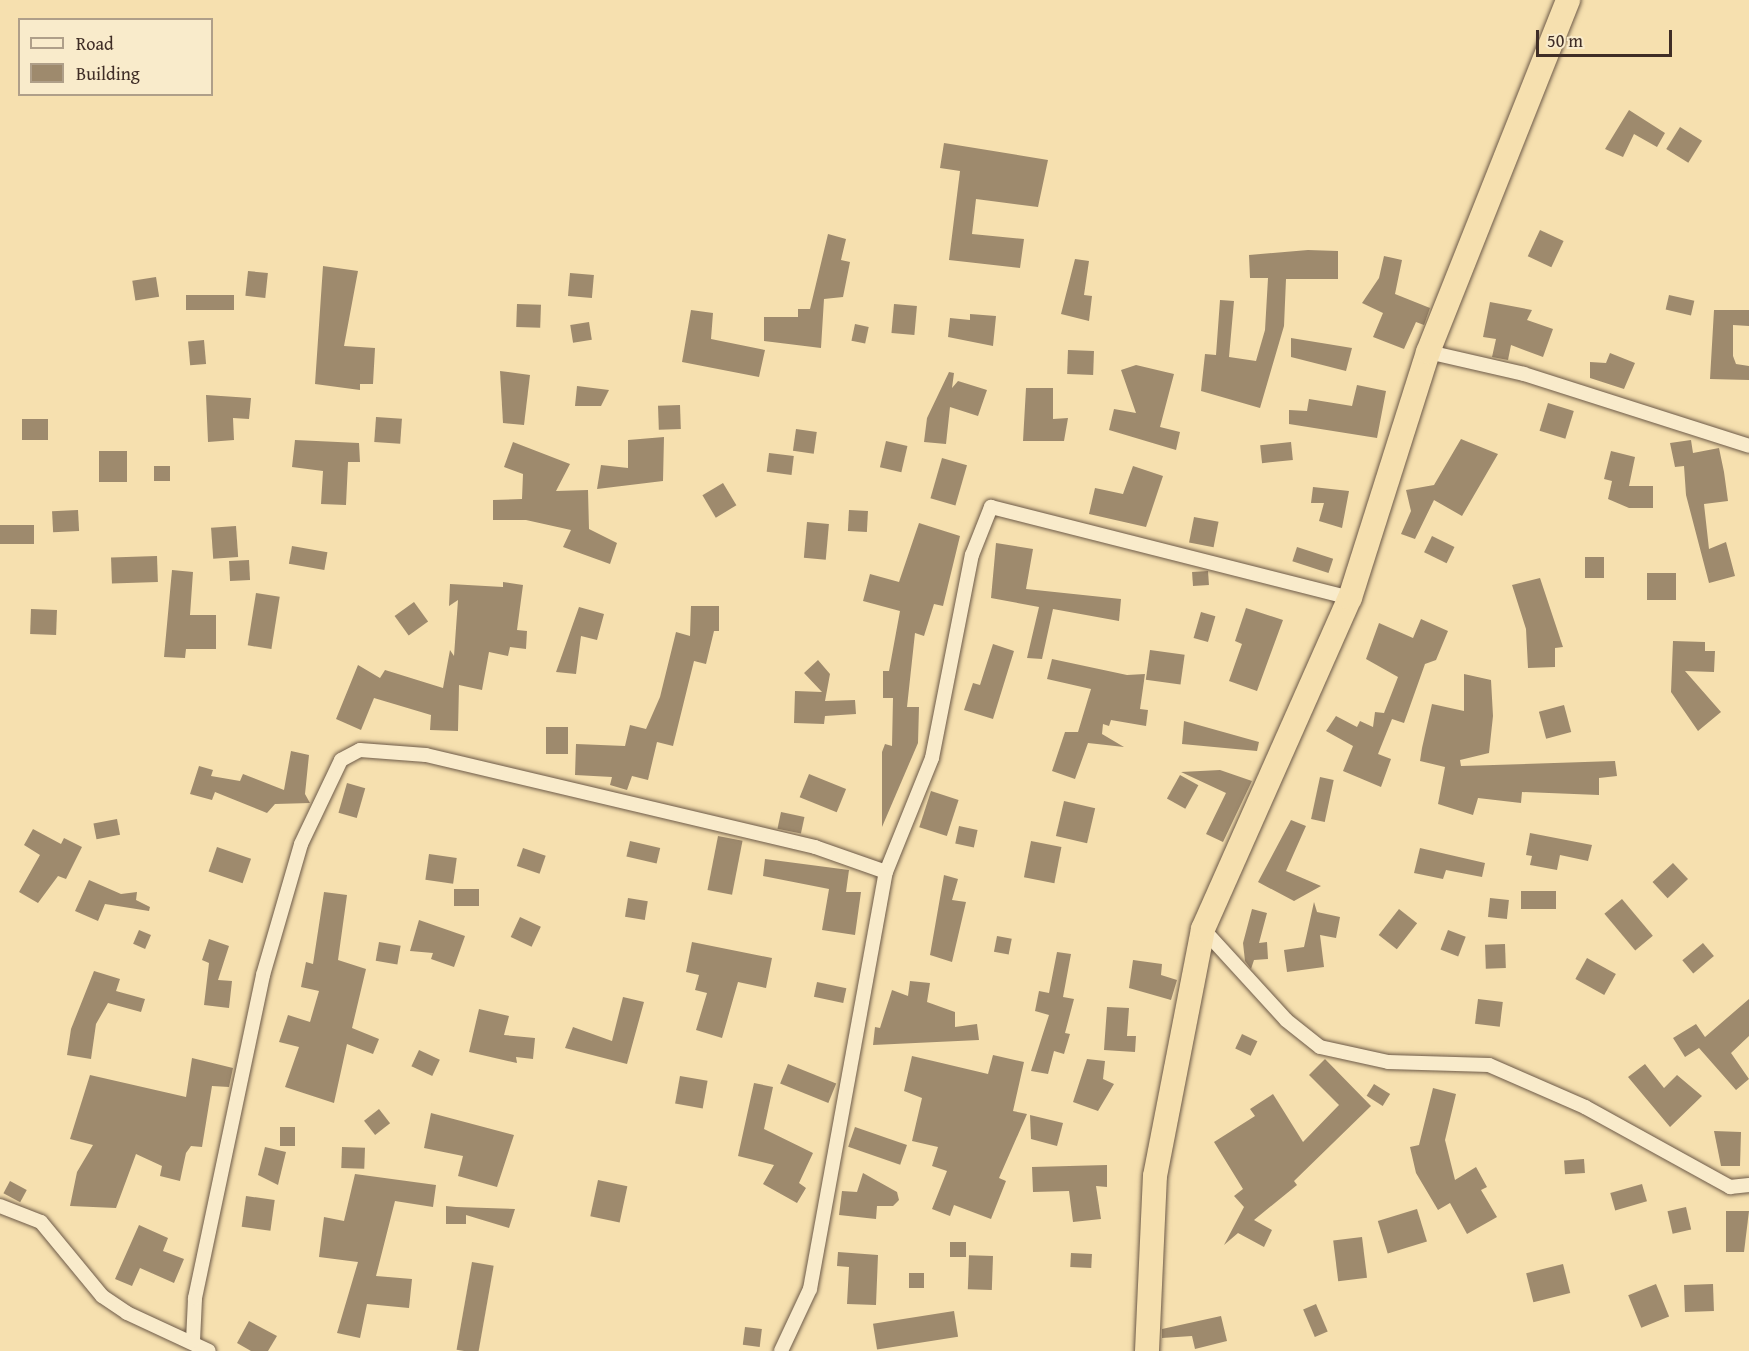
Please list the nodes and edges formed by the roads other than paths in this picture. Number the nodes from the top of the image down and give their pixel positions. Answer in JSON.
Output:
{"nodes":[{"id":1,"x":1568,"y":0,"type":"edge"},
{"id":2,"x":1428,"y":352,"type":"junction"},
{"id":3,"x":1749,"y":446,"type":"edge"},
{"id":4,"x":1350,"y":598,"type":"junction"},
{"id":5,"x":886,"y":872,"type":"junction"},
{"id":6,"x":1203,"y":929,"type":"junction"},
{"id":7,"x":1749,"y":1185,"type":"edge"},
{"id":8,"x":0,"y":1206,"type":"edge"},
{"id":9,"x":193,"y":1341,"type":"junction"},
{"id":10,"x":209,"y":1351,"type":"edge"},
{"id":11,"x":781,"y":1351,"type":"edge"},
{"id":12,"x":1147,"y":1351,"type":"edge"}],
"edges":[{"from":1,"to":2,"type":"highway"},
{"from":2,"to":3,"type":"street"},
{"from":2,"to":4,"type":"highway"},
{"from":4,"to":5,"type":"street"},
{"from":4,"to":6,"type":"highway"},
{"from":5,"to":9,"type":"street"},
{"from":5,"to":11,"type":"street"},
{"from":6,"to":7,"type":"street"},
{"from":6,"to":12,"type":"highway"},
{"from":8,"to":9,"type":"street"},
{"from":9,"to":10,"type":"street"}]}
